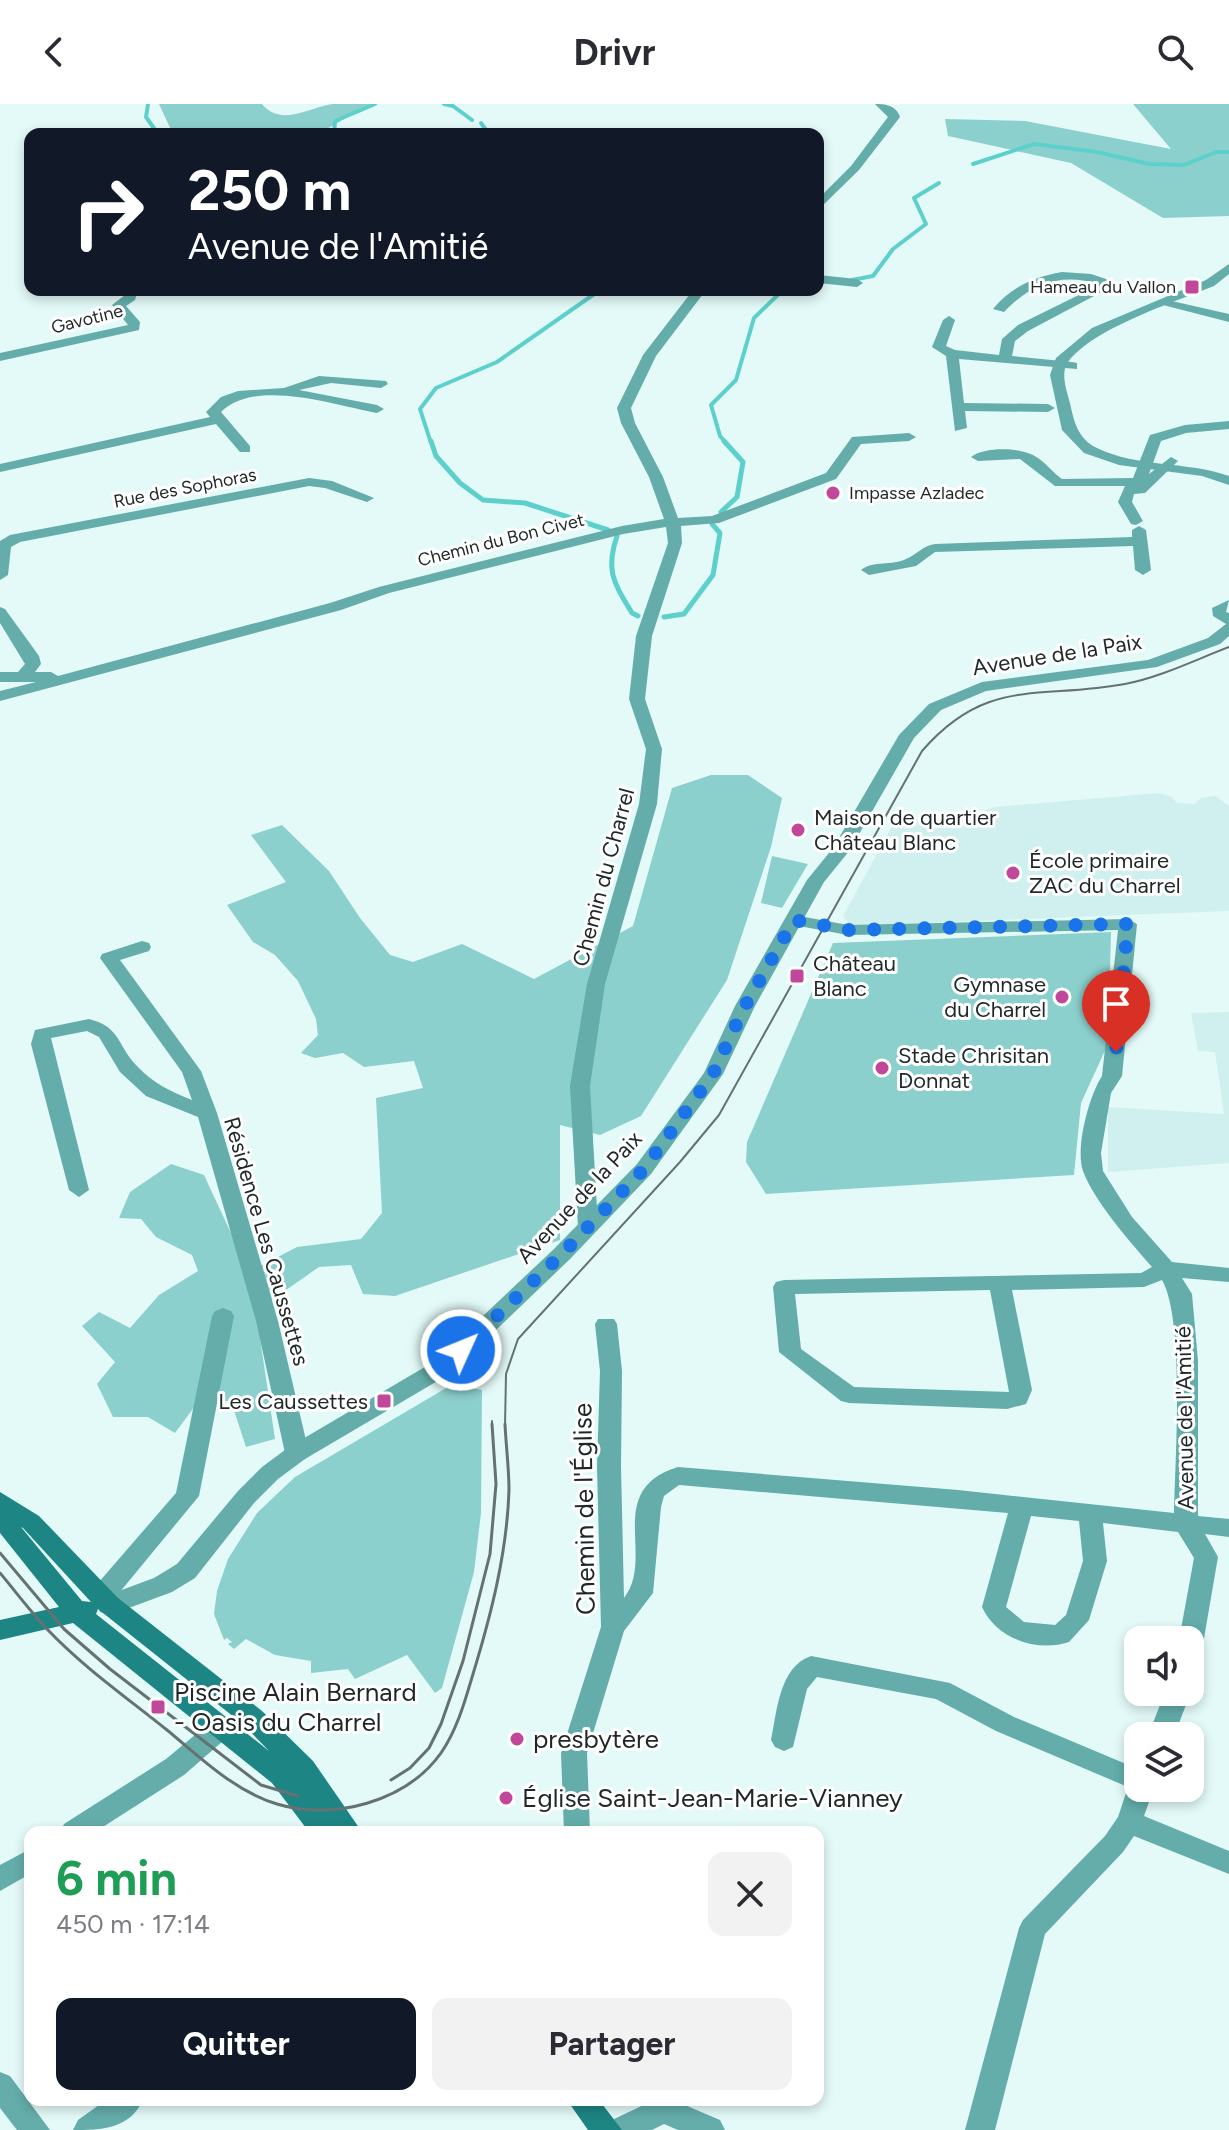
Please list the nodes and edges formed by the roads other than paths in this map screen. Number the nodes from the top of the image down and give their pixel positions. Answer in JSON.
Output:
{"nodes":[{"id":1,"x":880,"y":104,"type":"edge"},
{"id":2,"x":824,"y":200,"type":"edge"},
{"id":3,"x":1229,"y":268,"type":"edge"},
{"id":4,"x":824,"y":280,"type":"edge"},
{"id":5,"x":857,"y":283,"type":"dead end"},
{"id":6,"x":131,"y":296,"type":"edge"},
{"id":7,"x":695,"y":296,"type":"edge"},
{"id":8,"x":1167,"y":302,"type":"junction"},
{"id":9,"x":999,"y":309,"type":"dead end"},
{"id":10,"x":1229,"y":318,"type":"edge"},
{"id":11,"x":949,"y":320,"type":"dead end"},
{"id":12,"x":952,"y":354,"type":"junction"},
{"id":13,"x":0,"y":357,"type":"edge"},
{"id":14,"x":1005,"y":358,"type":"junction"},
{"id":15,"x":1069,"y":365,"type":"junction"},
{"id":16,"x":381,"y":384,"type":"dead end"},
{"id":17,"x":286,"y":393,"type":"junction"},
{"id":18,"x":957,"y":407,"type":"junction"},
{"id":19,"x":1048,"y":408,"type":"dead end"},
{"id":20,"x":377,"y":409,"type":"dead end"},
{"id":21,"x":216,"y":420,"type":"junction"},
{"id":22,"x":1229,"y":425,"type":"edge"},
{"id":23,"x":960,"y":428,"type":"dead end"},
{"id":24,"x":1176,"y":431,"type":"junction"},
{"id":25,"x":909,"y":437,"type":"dead end"},
{"id":26,"x":245,"y":449,"type":"dead end"},
{"id":27,"x":978,"y":457,"type":"dead end"},
{"id":28,"x":1156,"y":462,"type":"junction"},
{"id":29,"x":0,"y":468,"type":"edge"},
{"id":30,"x":1229,"y":474,"type":"edge"},
{"id":31,"x":1229,"y":481,"type":"edge"},
{"id":32,"x":1134,"y":482,"type":"junction"},
{"id":33,"x":367,"y":498,"type":"dead end"},
{"id":34,"x":1136,"y":521,"type":"junction"},
{"id":35,"x":673,"y":524,"type":"junction"},
{"id":36,"x":1142,"y":541,"type":"junction"},
{"id":37,"x":869,"y":570,"type":"dead end"},
{"id":38,"x":1143,"y":570,"type":"dead end"},
{"id":39,"x":0,"y":575,"type":"edge"},
{"id":40,"x":1229,"y":605,"type":"edge"},
{"id":41,"x":0,"y":612,"type":"edge"},
{"id":42,"x":1229,"y":620,"type":"edge"},
{"id":43,"x":1229,"y":628,"type":"edge"},
{"id":44,"x":87,"y":674,"type":"junction"},
{"id":45,"x":23,"y":676,"type":"junction"},
{"id":46,"x":0,"y":677,"type":"edge"},
{"id":47,"x":0,"y":696,"type":"edge"},
{"id":48,"x":794,"y":920,"type":"junction"},
{"id":49,"x":142,"y":947,"type":"dead end"},
{"id":50,"x":207,"y":1113,"type":"junction"},
{"id":51,"x":79,"y":1190,"type":"dead end"},
{"id":52,"x":588,"y":1227,"type":"junction"},
{"id":53,"x":1166,"y":1269,"type":"junction"},
{"id":54,"x":1229,"y":1275,"type":"edge"},
{"id":55,"x":1000,"y":1284,"type":"junction"},
{"id":56,"x":223,"y":1316,"type":"dead end"},
{"id":57,"x":606,"y":1324,"type":"dead end"},
{"id":58,"x":297,"y":1453,"type":"junction"},
{"id":59,"x":0,"y":1501,"type":"edge"},
{"id":60,"x":1021,"y":1508,"type":"junction"},
{"id":61,"x":0,"y":1513,"type":"edge"},
{"id":62,"x":1090,"y":1514,"type":"junction"},
{"id":63,"x":1186,"y":1524,"type":"junction"},
{"id":64,"x":1229,"y":1528,"type":"edge"},
{"id":65,"x":105,"y":1601,"type":"junction"},
{"id":66,"x":77,"y":1612,"type":"junction"},
{"id":67,"x":1194,"y":1626,"type":"edge"},
{"id":68,"x":613,"y":1627,"type":"junction"},
{"id":69,"x":0,"y":1630,"type":"edge"},
{"id":70,"x":222,"y":1727,"type":"junction"},
{"id":71,"x":784,"y":1740,"type":"dead end"},
{"id":72,"x":1124,"y":1774,"type":"edge"},
{"id":73,"x":1136,"y":1802,"type":"edge"},
{"id":74,"x":1129,"y":1822,"type":"junction"},
{"id":75,"x":82,"y":1826,"type":"edge"},
{"id":76,"x":319,"y":1826,"type":"edge"},
{"id":77,"x":345,"y":1826,"type":"edge"},
{"id":78,"x":577,"y":1826,"type":"edge"},
{"id":79,"x":1229,"y":1863,"type":"edge"},
{"id":80,"x":24,"y":1864,"type":"edge"},
{"id":81,"x":0,"y":1879,"type":"edge"},
{"id":82,"x":0,"y":2085,"type":"edge"},
{"id":83,"x":121,"y":2106,"type":"edge"},
{"id":84,"x":586,"y":2106,"type":"edge"},
{"id":85,"x":35,"y":2130,"type":"edge"},
{"id":86,"x":88,"y":2130,"type":"edge"},
{"id":87,"x":607,"y":2130,"type":"edge"},
{"id":88,"x":622,"y":2130,"type":"edge"},
{"id":89,"x":710,"y":2130,"type":"edge"},
{"id":90,"x":980,"y":2130,"type":"edge"}],
"edges":[{"from":1,"to":2,"type":"street"},
{"from":3,"to":8,"type":"street"},
{"from":4,"to":5,"type":"street"},
{"from":6,"to":13,"type":"street","name":"Gavotine"},
{"from":7,"to":35,"type":"street","name":"Chemin du Charrel"},
{"from":8,"to":10,"type":"street"},
{"from":8,"to":15,"type":"street"},
{"from":9,"to":14,"type":"street"},
{"from":11,"to":12,"type":"street"},
{"from":12,"to":14,"type":"street"},
{"from":12,"to":18,"type":"street"},
{"from":14,"to":15,"type":"street"},
{"from":15,"to":28,"type":"street"},
{"from":16,"to":17,"type":"street"},
{"from":17,"to":20,"type":"street"},
{"from":17,"to":21,"type":"street"},
{"from":18,"to":19,"type":"street"},
{"from":18,"to":23,"type":"street"},
{"from":21,"to":26,"type":"street"},
{"from":21,"to":29,"type":"street"},
{"from":22,"to":24,"type":"street"},
{"from":24,"to":28,"type":"street"},
{"from":24,"to":28,"type":"street"},
{"from":25,"to":35,"type":"street","name":"Chemin du Bon Civet"},
{"from":27,"to":32,"type":"street"},
{"from":28,"to":30,"type":"street"},
{"from":28,"to":31,"type":"street"},
{"from":28,"to":32,"type":"street"},
{"from":28,"to":34,"type":"street"},
{"from":32,"to":34,"type":"street"},
{"from":33,"to":39,"type":"street","name":"Rue des Sophoras"},
{"from":34,"to":36,"type":"street"},
{"from":35,"to":44,"type":"street","name":"Chemin du Bon Civet"},
{"from":35,"to":52,"type":"street","name":"Chemin du Charrel"},
{"from":36,"to":37,"type":"street"},
{"from":36,"to":38,"type":"street"},
{"from":40,"to":42,"type":"street"},
{"from":41,"to":45,"type":"street"},
{"from":43,"to":48,"type":"street","name":"Avenue de la Paix"},
{"from":44,"to":45,"type":"street","name":"Chemin du Bon Civet"},
{"from":44,"to":47,"type":"street","name":"Chemin du Bon Civet"},
{"from":45,"to":46,"type":"street","name":"Chemin du Bon Civet"},
{"from":48,"to":52,"type":"street","name":"Avenue de la Paix"},
{"from":48,"to":53,"type":"street","name":"Avenue de l'Amitié"},
{"from":49,"to":50,"type":"street"},
{"from":50,"to":51,"type":"street","name":"Résidence Les Caussettes"},
{"from":50,"to":58,"type":"street","name":"Résidence Les Caussettes"},
{"from":52,"to":58,"type":"street","name":"Avenue de la Paix"},
{"from":53,"to":54,"type":"street"},
{"from":53,"to":55,"type":"street"},
{"from":53,"to":63,"type":"street","name":"Avenue de l'Amitié"},
{"from":55,"to":55,"type":"street"},
{"from":56,"to":65,"type":"street"},
{"from":57,"to":68,"type":"street","name":"Chemin de l'Église"},
{"from":58,"to":65,"type":"street","name":"Avenue de la Paix"},
{"from":59,"to":65,"type":"main road"},
{"from":60,"to":62,"type":"street"},
{"from":60,"to":62,"type":"street"},
{"from":60,"to":68,"type":"street"},
{"from":61,"to":66,"type":"main road"},
{"from":62,"to":63,"type":"street"},
{"from":63,"to":64,"type":"street"},
{"from":63,"to":67,"type":"street","name":"Avenue de l'Amitié"},
{"from":65,"to":66,"type":"main road"},
{"from":65,"to":77,"type":"main road"},
{"from":66,"to":69,"type":"main road"},
{"from":66,"to":70,"type":"main road"},
{"from":68,"to":78,"type":"street","name":"Chemin de l'Église"},
{"from":70,"to":75,"type":"street"},
{"from":70,"to":76,"type":"main road"},
{"from":71,"to":72,"type":"street"},
{"from":73,"to":74,"type":"street"},
{"from":74,"to":79,"type":"street"},
{"from":74,"to":90,"type":"street"},
{"from":80,"to":81,"type":"street"},
{"from":82,"to":85,"type":"street"},
{"from":83,"to":86,"type":"street"},
{"from":84,"to":87,"type":"main road"},
{"from":88,"to":89,"type":"street"}]}
